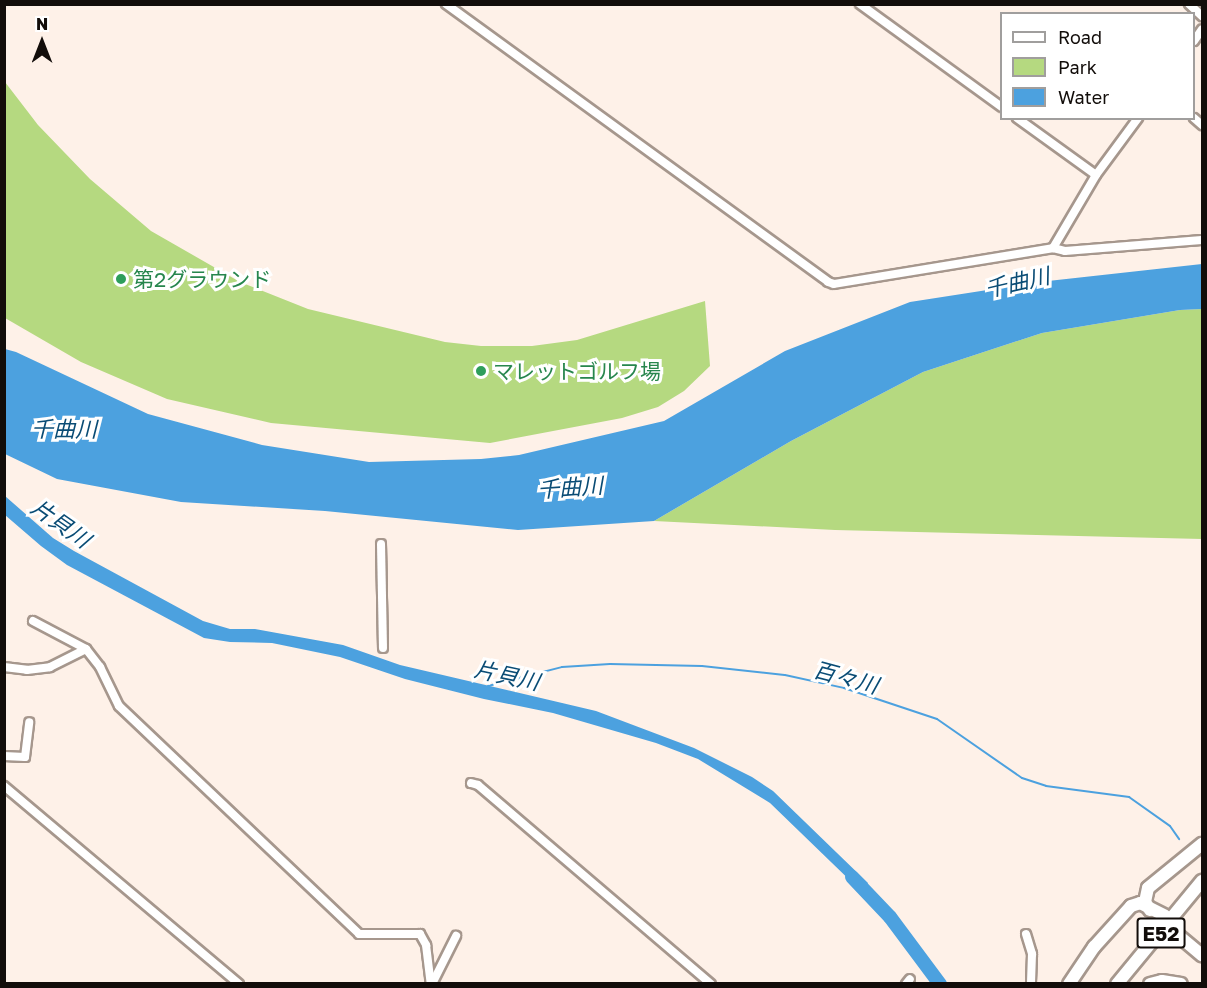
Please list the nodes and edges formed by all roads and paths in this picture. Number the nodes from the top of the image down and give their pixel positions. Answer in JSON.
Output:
{"nodes":[{"id":1,"x":446,"y":4,"type":"edge"},
{"id":2,"x":468,"y":4,"type":"edge"},
{"id":3,"x":860,"y":4,"type":"edge"},
{"id":4,"x":1189,"y":4,"type":"edge"},
{"id":5,"x":461,"y":14,"type":"junction"},
{"id":6,"x":1203,"y":16,"type":"edge"},
{"id":7,"x":1000,"y":106,"type":"edge"},
{"id":8,"x":1020,"y":120,"type":"edge"},
{"id":9,"x":1137,"y":120,"type":"edge"},
{"id":10,"x":1096,"y":175,"type":"junction"},
{"id":11,"x":1203,"y":240,"type":"edge"},
{"id":12,"x":1053,"y":248,"type":"junction"},
{"id":13,"x":381,"y":544,"type":"dead end"},
{"id":14,"x":33,"y":621,"type":"dead end"},
{"id":15,"x":383,"y":648,"type":"dead end"},
{"id":16,"x":86,"y":649,"type":"junction"},
{"id":17,"x":4,"y":667,"type":"edge"},
{"id":18,"x":28,"y":722,"type":"dead end"},
{"id":19,"x":4,"y":756,"type":"edge"},
{"id":20,"x":471,"y":783,"type":"dead end"},
{"id":21,"x":4,"y":786,"type":"edge"},
{"id":22,"x":1203,"y":843,"type":"edge"},
{"id":23,"x":1203,"y":881,"type":"edge"},
{"id":24,"x":1146,"y":905,"type":"junction"},
{"id":25,"x":1162,"y":918,"type":"dead end"},
{"id":26,"x":1026,"y":934,"type":"dead end"},
{"id":27,"x":456,"y":936,"type":"dead end"},
{"id":28,"x":1203,"y":946,"type":"edge"},
{"id":29,"x":1203,"y":955,"type":"edge"},
{"id":30,"x":239,"y":984,"type":"edge"},
{"id":31,"x":431,"y":984,"type":"edge"},
{"id":32,"x":711,"y":984,"type":"edge"},
{"id":33,"x":1031,"y":984,"type":"edge"},
{"id":34,"x":1069,"y":984,"type":"edge"},
{"id":35,"x":1117,"y":984,"type":"edge"},
{"id":36,"x":1150,"y":984,"type":"edge"},
{"id":37,"x":1180,"y":984,"type":"edge"}],
"edges":[{"from":1,"to":5,"type":"street"},
{"from":2,"to":5,"type":"street"},
{"from":3,"to":7,"type":"street"},
{"from":4,"to":6,"type":"street"},
{"from":5,"to":12,"type":"street"},
{"from":8,"to":10,"type":"street"},
{"from":9,"to":10,"type":"street"},
{"from":10,"to":12,"type":"street"},
{"from":11,"to":12,"type":"street"},
{"from":13,"to":15,"type":"street"},
{"from":14,"to":16,"type":"street"},
{"from":16,"to":17,"type":"street"},
{"from":16,"to":31,"type":"street"},
{"from":18,"to":19,"type":"street"},
{"from":20,"to":32,"type":"street"},
{"from":21,"to":30,"type":"street"},
{"from":22,"to":24,"type":"highway"},
{"from":23,"to":35,"type":"highway","number":"E52"},
{"from":24,"to":25,"type":"highway"},
{"from":24,"to":34,"type":"highway"},
{"from":26,"to":33,"type":"street"},
{"from":27,"to":31,"type":"street"},
{"from":28,"to":29,"type":"highway"},
{"from":36,"to":37,"type":"highway"}]}
